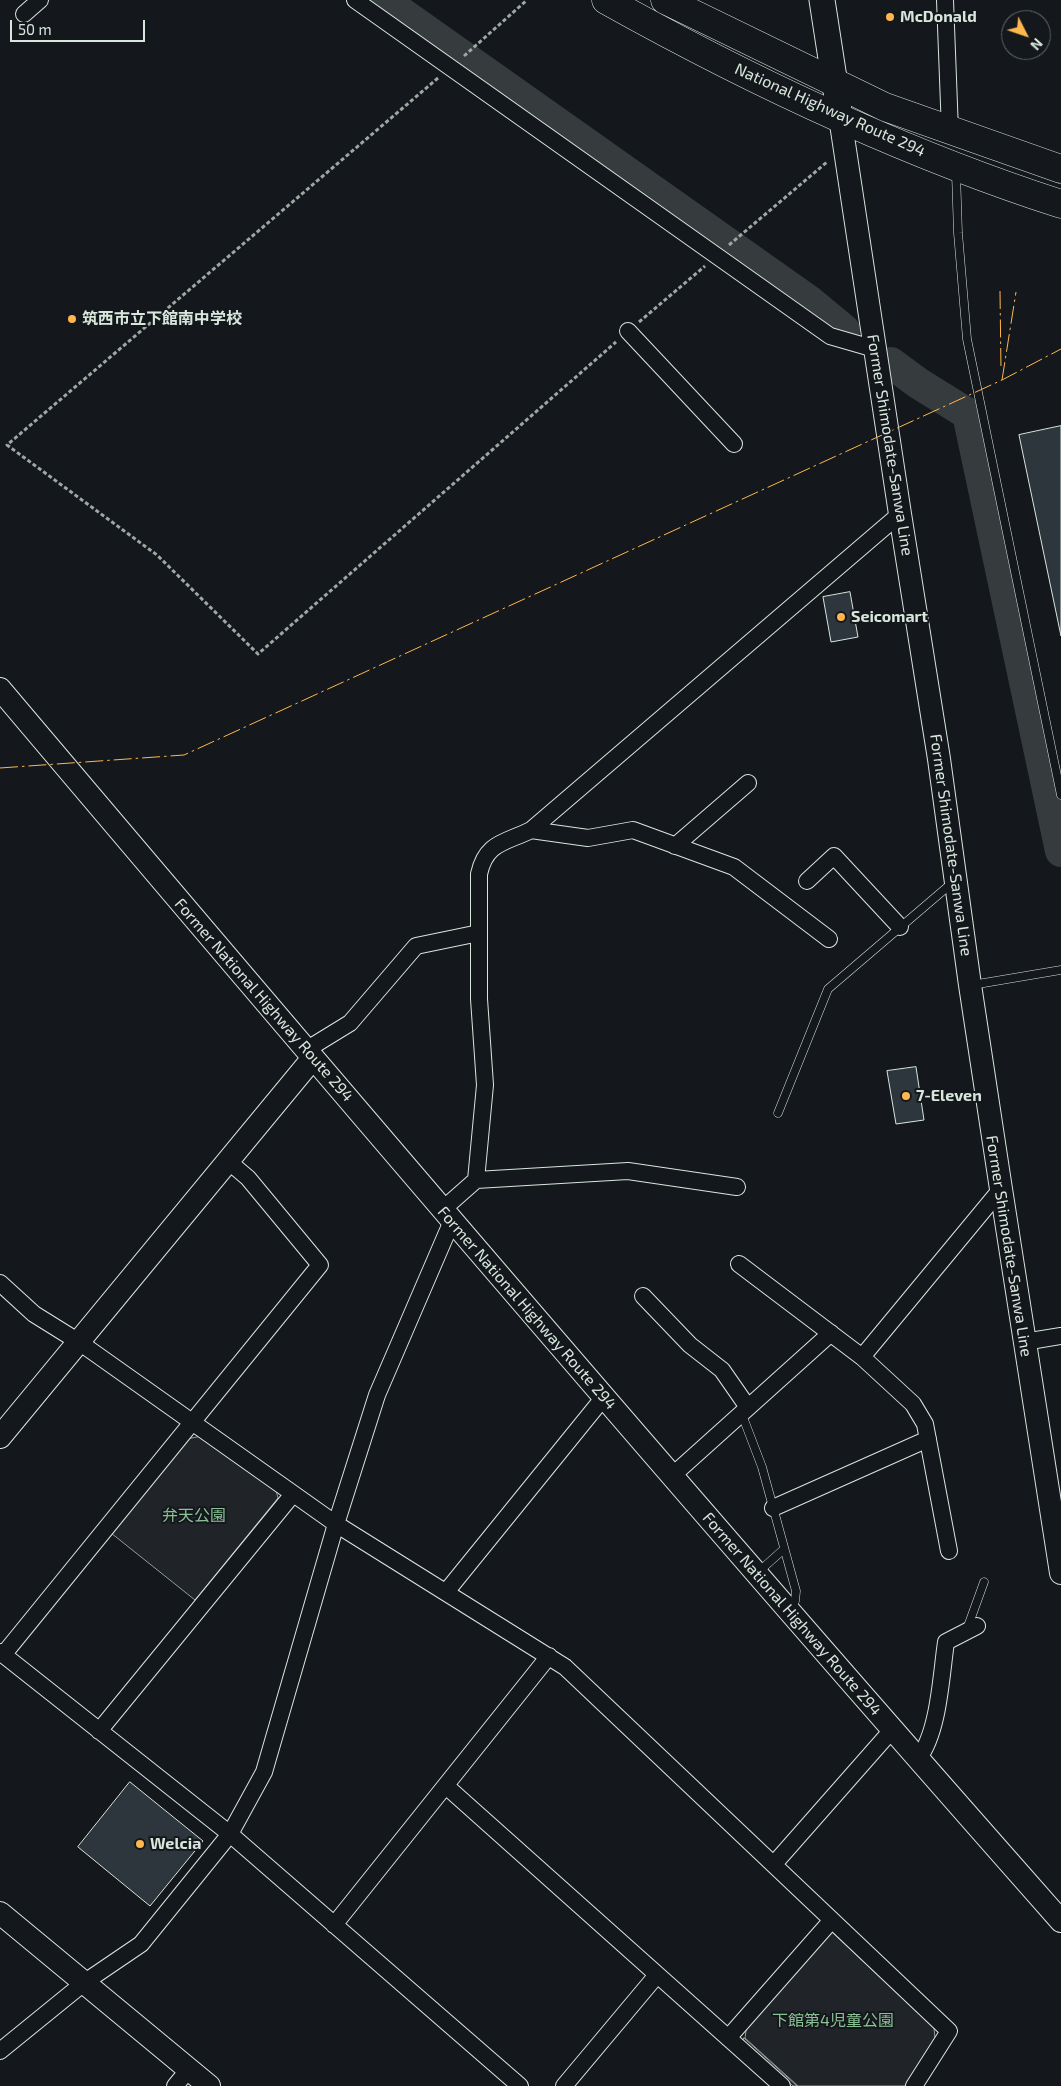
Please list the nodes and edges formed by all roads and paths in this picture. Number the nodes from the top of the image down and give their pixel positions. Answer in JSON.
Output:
{"nodes":[{"id":1,"x":40,"y":0,"type":"edge"},
{"id":2,"x":355,"y":0,"type":"edge"},
{"id":3,"x":527,"y":0,"type":"edge"},
{"id":4,"x":606,"y":0,"type":"edge"},
{"id":5,"x":665,"y":0,"type":"edge"},
{"id":6,"x":822,"y":0,"type":"edge"},
{"id":7,"x":945,"y":0,"type":"edge"},
{"id":8,"x":24,"y":14,"type":"dead end"},
{"id":9,"x":450,"y":68,"type":"junction"},
{"id":10,"x":835,"y":84,"type":"junction"},
{"id":11,"x":840,"y":117,"type":"junction"},
{"id":12,"x":950,"y":132,"type":"junction"},
{"id":13,"x":956,"y":166,"type":"junction"},
{"id":14,"x":1061,"y":168,"type":"edge"},
{"id":15,"x":848,"y":169,"type":"junction"},
{"id":16,"x":1061,"y":204,"type":"edge"},
{"id":17,"x":717,"y":256,"type":"junction"},
{"id":18,"x":628,"y":331,"type":"junction"},
{"id":19,"x":875,"y":348,"type":"junction"},
{"id":20,"x":734,"y":444,"type":"dead end"},
{"id":21,"x":900,"y":514,"type":"junction"},
{"id":22,"x":0,"y":689,"type":"edge"},
{"id":23,"x":748,"y":783,"type":"dead end"},
{"id":24,"x":1061,"y":795,"type":"edge"},
{"id":25,"x":532,"y":830,"type":"junction"},
{"id":26,"x":675,"y":846,"type":"junction"},
{"id":27,"x":956,"y":880,"type":"junction"},
{"id":28,"x":807,"y":882,"type":"dead end"},
{"id":29,"x":900,"y":928,"type":"junction"},
{"id":30,"x":479,"y":933,"type":"junction"},
{"id":31,"x":830,"y":939,"type":"dead end"},
{"id":32,"x":1061,"y":970,"type":"edge"},
{"id":33,"x":970,"y":986,"type":"junction"},
{"id":34,"x":309,"y":1054,"type":"junction"},
{"id":35,"x":778,"y":1113,"type":"dead end"},
{"id":36,"x":228,"y":1161,"type":"junction"},
{"id":37,"x":476,"y":1180,"type":"junction"},
{"id":38,"x":737,"y":1187,"type":"dead end"},
{"id":39,"x":1001,"y":1189,"type":"junction"},
{"id":40,"x":447,"y":1215,"type":"junction"},
{"id":41,"x":739,"y":1264,"type":"dead end"},
{"id":42,"x":0,"y":1283,"type":"edge"},
{"id":43,"x":643,"y":1296,"type":"dead end"},
{"id":44,"x":831,"y":1333,"type":"junction"},
{"id":45,"x":1061,"y":1336,"type":"edge"},
{"id":46,"x":79,"y":1342,"type":"junction"},
{"id":47,"x":1024,"y":1342,"type":"junction"},
{"id":48,"x":862,"y":1357,"type":"junction"},
{"id":49,"x":604,"y":1397,"type":"junction"},
{"id":50,"x":744,"y":1410,"type":"junction"},
{"id":51,"x":193,"y":1423,"type":"junction"},
{"id":52,"x":0,"y":1437,"type":"edge"},
{"id":53,"x":928,"y":1439,"type":"junction"},
{"id":54,"x":673,"y":1475,"type":"junction"},
{"id":55,"x":293,"y":1494,"type":"junction"},
{"id":56,"x":773,"y":1508,"type":"junction"},
{"id":57,"x":336,"y":1524,"type":"junction"},
{"id":58,"x":784,"y":1549,"type":"junction"},
{"id":59,"x":949,"y":1551,"type":"dead end"},
{"id":60,"x":764,"y":1566,"type":"dead end"},
{"id":61,"x":1061,"y":1573,"type":"edge"},
{"id":62,"x":984,"y":1582,"type":"dead end"},
{"id":63,"x":446,"y":1592,"type":"junction"},
{"id":64,"x":795,"y":1601,"type":"dead end"},
{"id":65,"x":972,"y":1629,"type":"joint"},
{"id":66,"x":2,"y":1653,"type":"edge"},
{"id":67,"x":549,"y":1656,"type":"junction"},
{"id":68,"x":892,"y":1730,"type":"junction"},
{"id":69,"x":99,"y":1731,"type":"junction"},
{"id":70,"x":918,"y":1759,"type":"junction"},
{"id":71,"x":446,"y":1786,"type":"junction"},
{"id":72,"x":230,"y":1834,"type":"junction"},
{"id":73,"x":774,"y":1864,"type":"junction"},
{"id":74,"x":0,"y":1913,"type":"edge"},
{"id":75,"x":831,"y":1921,"type":"junction"},
{"id":76,"x":1061,"y":1921,"type":"edge"},
{"id":77,"x":334,"y":1925,"type":"junction"},
{"id":78,"x":657,"y":1975,"type":"junction"},
{"id":79,"x":84,"y":1982,"type":"junction"},
{"id":80,"x":728,"y":2038,"type":"junction"},
{"id":81,"x":0,"y":2051,"type":"edge"},
{"id":82,"x":189,"y":2069,"type":"junction"},
{"id":83,"x":175,"y":2086,"type":"edge"},
{"id":84,"x":210,"y":2086,"type":"edge"},
{"id":85,"x":520,"y":2086,"type":"edge"},
{"id":86,"x":564,"y":2086,"type":"edge"},
{"id":87,"x":782,"y":2086,"type":"edge"},
{"id":88,"x":914,"y":2086,"type":"edge"}],
"edges":[{"from":1,"to":8,"type":"street"},
{"from":2,"to":9,"type":"street"},
{"from":3,"to":9,"type":"path"},
{"from":4,"to":11,"type":"highway","name":"National Highway Route 294"},
{"from":5,"to":10,"type":"highway","name":"National Highway Route 294"},
{"from":6,"to":10,"type":"main road"},
{"from":7,"to":12,"type":"street"},
{"from":9,"to":17,"type":"street"},
{"from":9,"to":18,"type":"path"},
{"from":10,"to":11,"type":"main road"},
{"from":10,"to":12,"type":"highway","name":"National Highway Route 294"},
{"from":11,"to":13,"type":"highway","name":"National Highway Route 294"},
{"from":11,"to":15,"type":"street","name":"Former Shimodate-Sanwa Line"},
{"from":12,"to":14,"type":"highway","name":"National Highway Route 294"},
{"from":13,"to":16,"type":"highway","name":"National Highway Route 294"},
{"from":13,"to":24,"type":"lane"},
{"from":15,"to":17,"type":"path"},
{"from":15,"to":19,"type":"street","name":"Former Shimodate-Sanwa Line"},
{"from":17,"to":18,"type":"path"},
{"from":17,"to":19,"type":"street"},
{"from":18,"to":20,"type":"street"},
{"from":19,"to":21,"type":"street","name":"Former Shimodate-Sanwa Line"},
{"from":21,"to":25,"type":"street"},
{"from":21,"to":27,"type":"street","name":"Former Shimodate-Sanwa Line"},
{"from":22,"to":34,"type":"street","name":"Former National Highway Route 294"},
{"from":23,"to":26,"type":"street"},
{"from":25,"to":26,"type":"street"},
{"from":25,"to":30,"type":"street"},
{"from":26,"to":31,"type":"street"},
{"from":27,"to":29,"type":"lane"},
{"from":27,"to":33,"type":"street","name":"Former Shimodate-Sanwa Line"},
{"from":28,"to":29,"type":"street"},
{"from":29,"to":35,"type":"lane"},
{"from":30,"to":34,"type":"street"},
{"from":30,"to":37,"type":"street"},
{"from":32,"to":33,"type":"lane"},
{"from":33,"to":39,"type":"street","name":"Former Shimodate-Sanwa Line"},
{"from":34,"to":36,"type":"street"},
{"from":34,"to":40,"type":"street","name":"Former National Highway Route 294"},
{"from":36,"to":46,"type":"street"},
{"from":36,"to":51,"type":"street"},
{"from":37,"to":38,"type":"street"},
{"from":37,"to":40,"type":"street"},
{"from":39,"to":47,"type":"street","name":"Former Shimodate-Sanwa Line"},
{"from":39,"to":48,"type":"street"},
{"from":40,"to":49,"type":"street","name":"Former National Highway Route 294"},
{"from":40,"to":57,"type":"street"},
{"from":41,"to":44,"type":"street"},
{"from":42,"to":46,"type":"street"},
{"from":43,"to":50,"type":"street"},
{"from":44,"to":48,"type":"street"},
{"from":44,"to":50,"type":"street"},
{"from":45,"to":47,"type":"street"},
{"from":46,"to":51,"type":"street"},
{"from":46,"to":52,"type":"street"},
{"from":47,"to":61,"type":"street","name":"Former Shimodate-Sanwa Line"},
{"from":48,"to":53,"type":"street"},
{"from":49,"to":54,"type":"street","name":"Former National Highway Route 294"},
{"from":49,"to":63,"type":"street"},
{"from":50,"to":54,"type":"street"},
{"from":50,"to":56,"type":"lane"},
{"from":51,"to":55,"type":"street"},
{"from":51,"to":66,"type":"street"},
{"from":53,"to":56,"type":"street"},
{"from":53,"to":59,"type":"street"},
{"from":54,"to":68,"type":"street","name":"Former National Highway Route 294"},
{"from":55,"to":57,"type":"street"},
{"from":55,"to":69,"type":"street"},
{"from":56,"to":58,"type":"lane"},
{"from":57,"to":63,"type":"street"},
{"from":57,"to":72,"type":"street"},
{"from":58,"to":60,"type":"lane"},
{"from":58,"to":64,"type":"lane"},
{"from":62,"to":65,"type":"lane"},
{"from":63,"to":67,"type":"street"},
{"from":65,"to":70,"type":"street"},
{"from":66,"to":69,"type":"street"},
{"from":67,"to":71,"type":"street"},
{"from":67,"to":73,"type":"street"},
{"from":68,"to":70,"type":"street","name":"Former National Highway Route 294"},
{"from":68,"to":73,"type":"street"},
{"from":69,"to":72,"type":"street"},
{"from":70,"to":76,"type":"street","name":"Former National Highway Route 294"},
{"from":71,"to":77,"type":"street"},
{"from":71,"to":78,"type":"street"},
{"from":72,"to":77,"type":"street"},
{"from":72,"to":79,"type":"street"},
{"from":73,"to":75,"type":"street"},
{"from":74,"to":79,"type":"street"},
{"from":75,"to":80,"type":"street"},
{"from":75,"to":88,"type":"street"},
{"from":77,"to":85,"type":"street"},
{"from":78,"to":80,"type":"street"},
{"from":78,"to":86,"type":"street"},
{"from":79,"to":81,"type":"street"},
{"from":79,"to":82,"type":"street"},
{"from":80,"to":87,"type":"street"},
{"from":82,"to":83,"type":"street"},
{"from":82,"to":84,"type":"street"}]}
